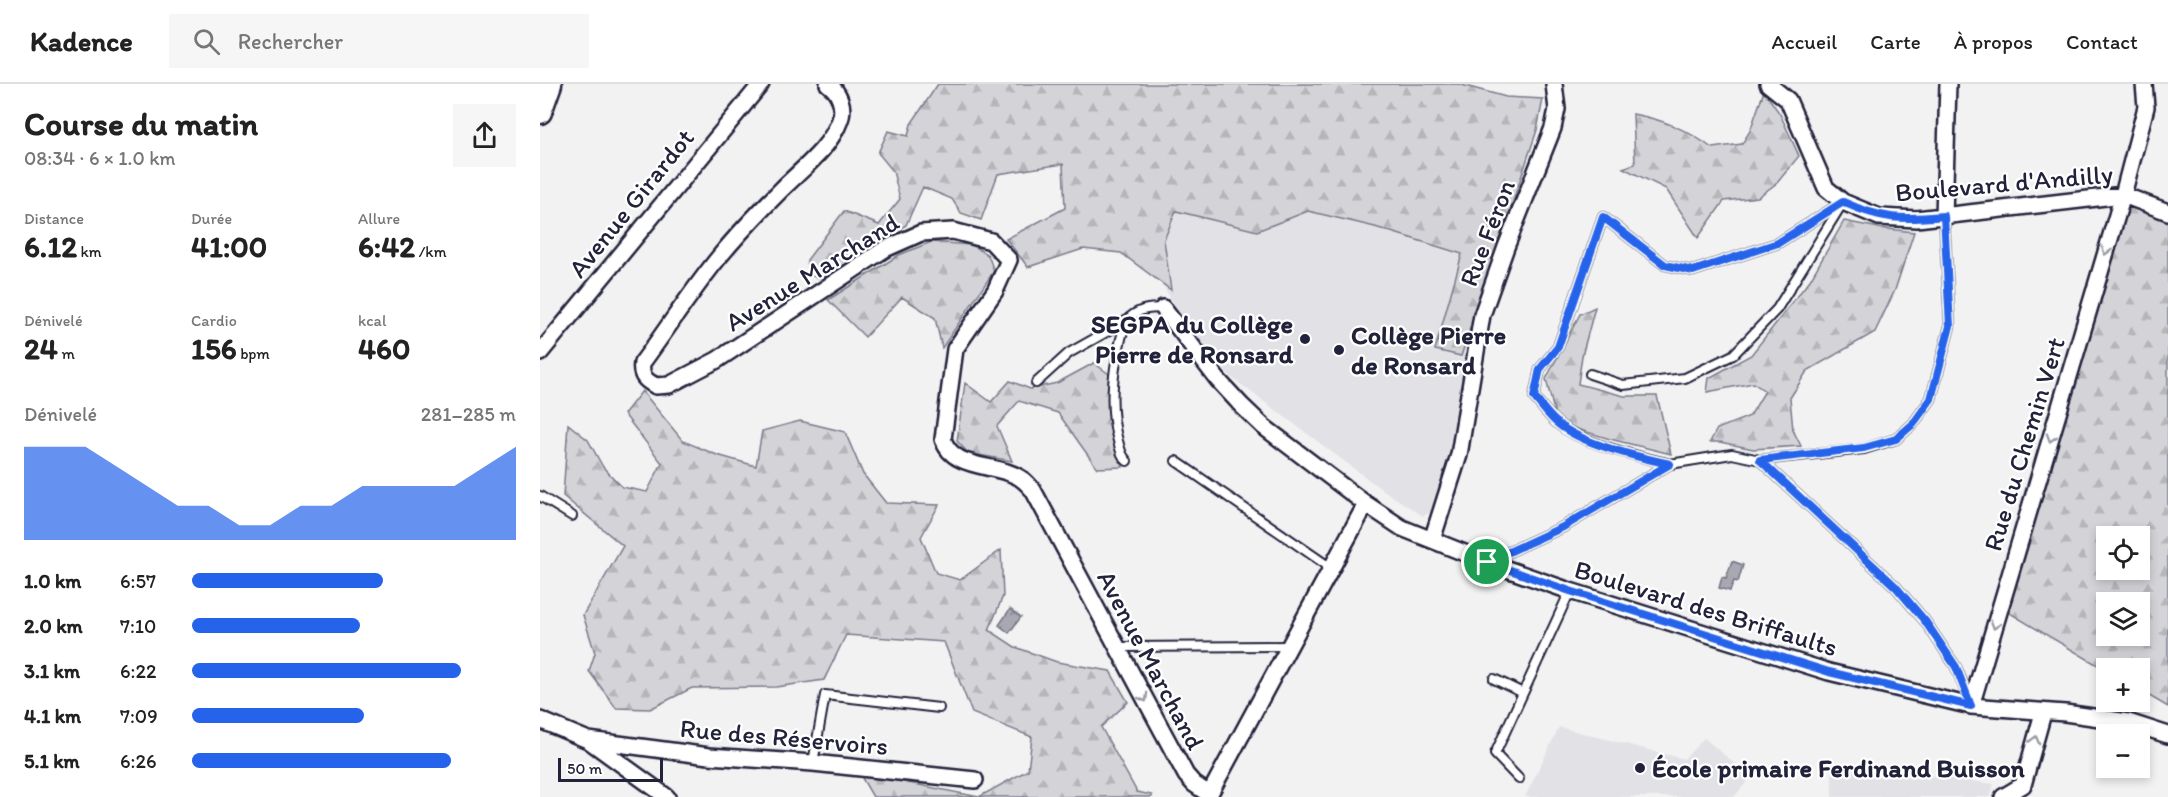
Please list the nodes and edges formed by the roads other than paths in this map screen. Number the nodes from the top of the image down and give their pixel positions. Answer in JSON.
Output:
{"nodes":[{"id":1,"x":550,"y":84,"type":"edge"},
{"id":2,"x":761,"y":84,"type":"edge"},
{"id":3,"x":775,"y":84,"type":"edge"},
{"id":4,"x":828,"y":84,"type":"edge"},
{"id":5,"x":1554,"y":84,"type":"edge"},
{"id":6,"x":1768,"y":84,"type":"edge"},
{"id":7,"x":1948,"y":84,"type":"edge"},
{"id":8,"x":2144,"y":84,"type":"edge"},
{"id":9,"x":750,"y":96,"type":"junction"},
{"id":10,"x":540,"y":112,"type":"edge"},
{"id":11,"x":2123,"y":195,"type":"junction"},
{"id":12,"x":1843,"y":202,"type":"junction"},
{"id":13,"x":2168,"y":212,"type":"edge"},
{"id":14,"x":1944,"y":216,"type":"junction"},
{"id":15,"x":1163,"y":308,"type":"joint"},
{"id":16,"x":1126,"y":321,"type":"junction"},
{"id":17,"x":540,"y":353,"type":"edge"},
{"id":18,"x":1590,"y":374,"type":"dead end"},
{"id":19,"x":1036,"y":383,"type":"dead end"},
{"id":20,"x":1760,"y":460,"type":"junction"},
{"id":21,"x":1127,"y":461,"type":"dead end"},
{"id":22,"x":1176,"y":461,"type":"dead end"},
{"id":23,"x":1670,"y":464,"type":"junction"},
{"id":24,"x":540,"y":496,"type":"edge"},
{"id":25,"x":1362,"y":501,"type":"junction"},
{"id":26,"x":572,"y":516,"type":"dead end"},
{"id":27,"x":1432,"y":540,"type":"junction"},
{"id":28,"x":1487,"y":562,"type":"junction"},
{"id":29,"x":1332,"y":568,"type":"junction"},
{"id":30,"x":1570,"y":591,"type":"junction"},
{"id":31,"x":1291,"y":646,"type":"junction"},
{"id":32,"x":1116,"y":647,"type":"junction"},
{"id":33,"x":1494,"y":679,"type":"dead end"},
{"id":34,"x":1523,"y":693,"type":"junction"},
{"id":35,"x":1971,"y":706,"type":"junction"},
{"id":36,"x":939,"y":708,"type":"dead end"},
{"id":37,"x":2043,"y":713,"type":"junction"},
{"id":38,"x":540,"y":720,"type":"edge"},
{"id":39,"x":2168,"y":735,"type":"edge"},
{"id":40,"x":588,"y":740,"type":"junction"},
{"id":41,"x":813,"y":764,"type":"junction"},
{"id":42,"x":1519,"y":779,"type":"dead end"},
{"id":43,"x":975,"y":780,"type":"dead end"},
{"id":44,"x":1210,"y":796,"type":"edge"},
{"id":45,"x":667,"y":797,"type":"edge"},
{"id":46,"x":2003,"y":797,"type":"edge"}],
"edges":[{"from":1,"to":10,"type":"main road"},
{"from":2,"to":9,"type":"street","name":"Avenue Girardot"},
{"from":3,"to":9,"type":"street"},
{"from":4,"to":32,"type":"street","name":"Avenue Marchand"},
{"from":5,"to":27,"type":"street","name":"Rue Féron"},
{"from":6,"to":12,"type":"street","name":"Boulevard d'Andilly"},
{"from":7,"to":14,"type":"street"},
{"from":8,"to":11,"type":"street","name":"Rue du Chemin Vert"},
{"from":9,"to":17,"type":"street","name":"Avenue Girardot"},
{"from":11,"to":13,"type":"street","name":"Boulevard d'Andilly"},
{"from":11,"to":14,"type":"street","name":"Boulevard d'Andilly"},
{"from":11,"to":35,"type":"street","name":"Rue du Chemin Vert","one_way":true},
{"from":12,"to":14,"type":"street","name":"Boulevard d'Andilly"},
{"from":12,"to":18,"type":"lane"},
{"from":12,"to":23,"type":"lane"},
{"from":14,"to":20,"type":"lane"},
{"from":15,"to":16,"type":"lane"},
{"from":15,"to":25,"type":"street","name":"Boulevard des Briffaults"},
{"from":16,"to":19,"type":"lane"},
{"from":16,"to":21,"type":"lane"},
{"from":20,"to":23,"type":"lane"},
{"from":20,"to":35,"type":"lane"},
{"from":22,"to":29,"type":"lane"},
{"from":23,"to":28,"type":"lane"},
{"from":24,"to":26,"type":"lane"},
{"from":25,"to":27,"type":"street","name":"Boulevard des Briffaults"},
{"from":25,"to":29,"type":"street"},
{"from":27,"to":28,"type":"street","name":"Boulevard des Briffaults"},
{"from":28,"to":30,"type":"street","name":"Boulevard des Briffaults"},
{"from":29,"to":31,"type":"street"},
{"from":30,"to":34,"type":"lane"},
{"from":30,"to":35,"type":"street","name":"Boulevard des Briffaults"},
{"from":31,"to":32,"type":"lane"},
{"from":31,"to":44,"type":"street"},
{"from":32,"to":44,"type":"street","name":"Avenue Marchand","one_way":true},
{"from":33,"to":34,"type":"lane"},
{"from":34,"to":42,"type":"lane"},
{"from":35,"to":37,"type":"street","name":"Boulevard des Briffaults"},
{"from":36,"to":41,"type":"lane"},
{"from":37,"to":39,"type":"street","name":"Boulevard des Briffaults"},
{"from":46,"to":37,"type":"street","one_way":true},
{"from":38,"to":40,"type":"street"},
{"from":40,"to":41,"type":"street","name":"Rue des Réservoirs"},
{"from":40,"to":45,"type":"street"},
{"from":41,"to":43,"type":"street","name":"Rue des Réservoirs"}]}
